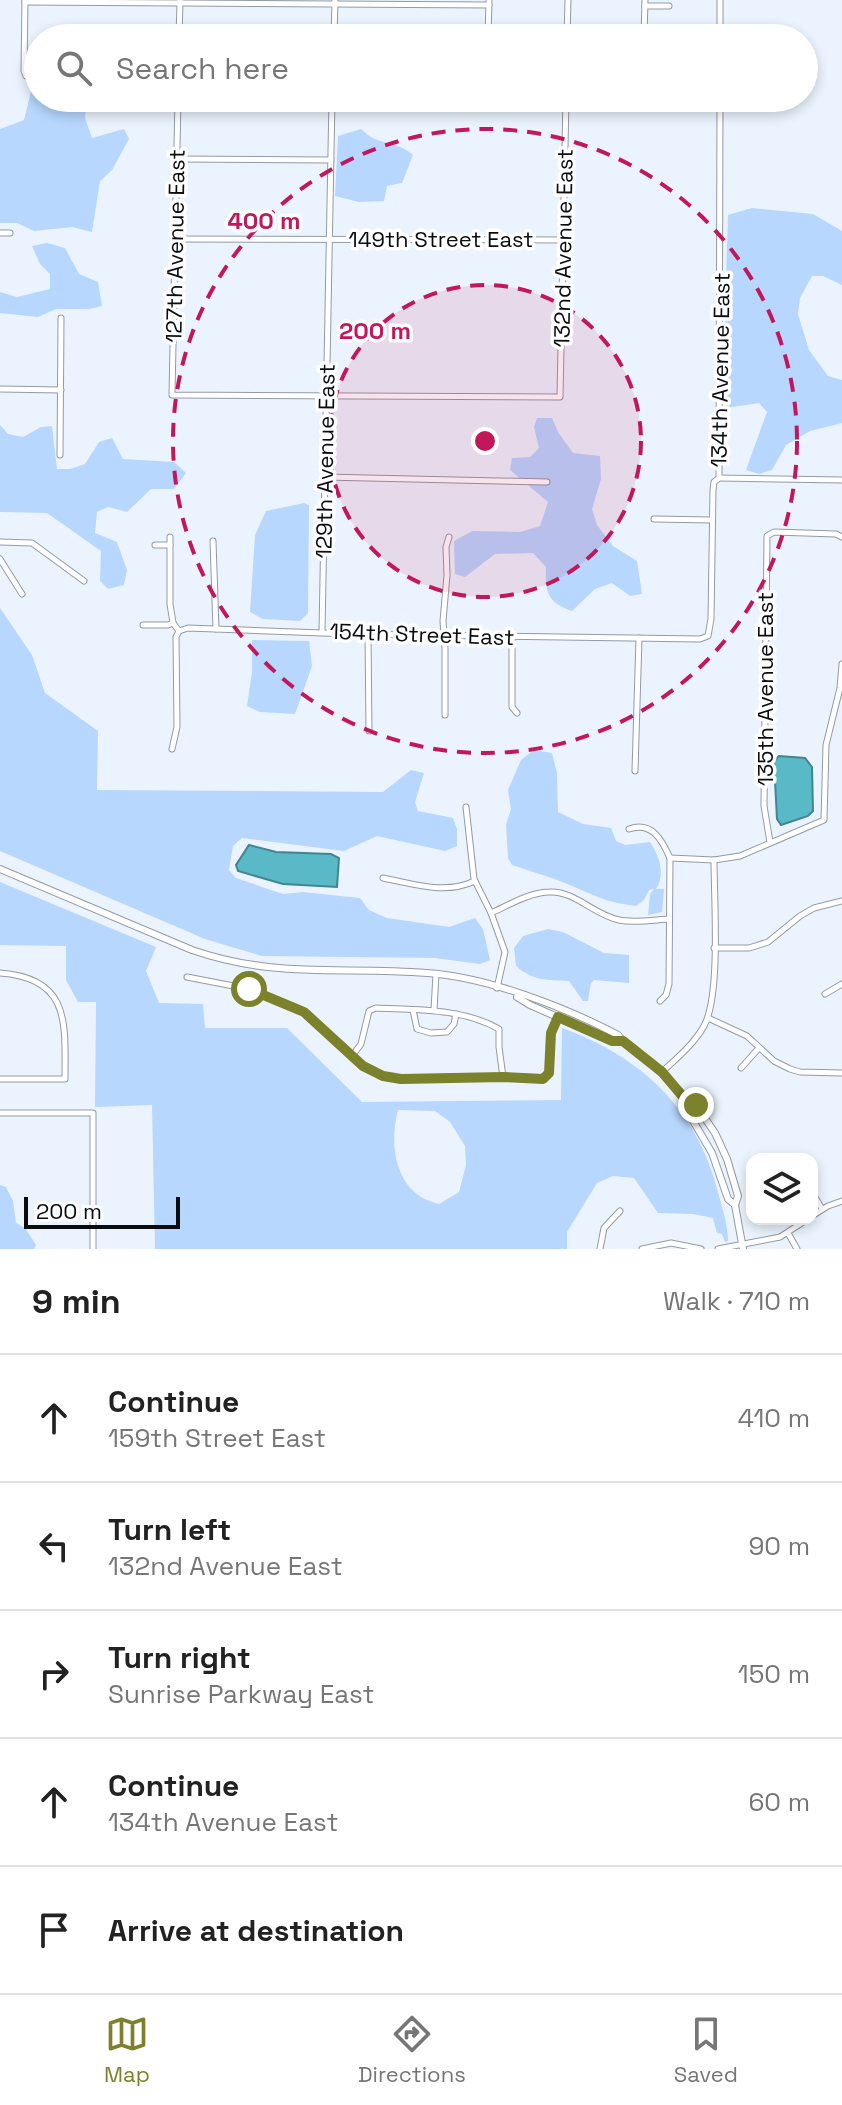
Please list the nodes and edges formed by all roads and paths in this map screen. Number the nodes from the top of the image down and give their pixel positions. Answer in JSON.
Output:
{"nodes":[{"id":1,"x":568,"y":0,"type":"edge"},
{"id":2,"x":720,"y":0,"type":"edge"},
{"id":3,"x":25,"y":1,"type":"edge"},
{"id":4,"x":180,"y":2,"type":"edge"},
{"id":5,"x":335,"y":2,"type":"edge"},
{"id":6,"x":489,"y":3,"type":"edge"},
{"id":7,"x":645,"y":3,"type":"edge"},
{"id":8,"x":669,"y":6,"type":"dead end"},
{"id":9,"x":25,"y":24,"type":"edge"},
{"id":10,"x":179,"y":24,"type":"edge"},
{"id":11,"x":334,"y":24,"type":"edge"},
{"id":12,"x":488,"y":24,"type":"edge"},
{"id":13,"x":567,"y":24,"type":"edge"},
{"id":14,"x":644,"y":24,"type":"edge"},
{"id":15,"x":720,"y":24,"type":"edge"},
{"id":16,"x":178,"y":112,"type":"edge"},
{"id":17,"x":332,"y":112,"type":"edge"},
{"id":18,"x":566,"y":112,"type":"edge"},
{"id":19,"x":720,"y":112,"type":"edge"},
{"id":20,"x":177,"y":159,"type":"junction"},
{"id":21,"x":331,"y":160,"type":"junction"},
{"id":22,"x":0,"y":233,"type":"edge"},
{"id":23,"x":10,"y":233,"type":"dead end"},
{"id":24,"x":175,"y":239,"type":"junction"},
{"id":25,"x":329,"y":239,"type":"junction"},
{"id":26,"x":563,"y":240,"type":"junction"},
{"id":27,"x":61,"y":318,"type":"dead end"},
{"id":28,"x":0,"y":389,"type":"edge"},
{"id":29,"x":61,"y":390,"type":"junction"},
{"id":30,"x":325,"y":394,"type":"junction"},
{"id":31,"x":60,"y":455,"type":"dead end"},
{"id":32,"x":324,"y":477,"type":"junction"},
{"id":33,"x":719,"y":478,"type":"junction"},
{"id":34,"x":842,"y":480,"type":"edge"},
{"id":35,"x":547,"y":482,"type":"dead end"},
{"id":36,"x":654,"y":519,"type":"dead end"},
{"id":37,"x":712,"y":520,"type":"junction"},
{"id":38,"x":170,"y":537,"type":"dead end"},
{"id":39,"x":449,"y":537,"type":"dead end"},
{"id":40,"x":842,"y":537,"type":"edge"},
{"id":41,"x":213,"y":541,"type":"dead end"},
{"id":42,"x":0,"y":542,"type":"edge"},
{"id":43,"x":155,"y":545,"type":"dead end"},
{"id":44,"x":170,"y":545,"type":"junction"},
{"id":45,"x":0,"y":559,"type":"edge"},
{"id":46,"x":84,"y":581,"type":"dead end"},
{"id":47,"x":22,"y":594,"type":"dead end"},
{"id":48,"x":173,"y":623,"type":"junction"},
{"id":49,"x":143,"y":625,"type":"dead end"},
{"id":50,"x":216,"y":629,"type":"junction"},
{"id":51,"x":179,"y":631,"type":"junction"},
{"id":52,"x":322,"y":632,"type":"junction"},
{"id":53,"x":368,"y":634,"type":"junction"},
{"id":54,"x":443,"y":635,"type":"junction"},
{"id":55,"x":512,"y":637,"type":"junction"},
{"id":56,"x":706,"y":637,"type":"joint"},
{"id":57,"x":639,"y":638,"type":"junction"},
{"id":58,"x":842,"y":664,"type":"edge"},
{"id":59,"x":517,"y":713,"type":"dead end"},
{"id":60,"x":445,"y":715,"type":"dead end"},
{"id":61,"x":369,"y":731,"type":"dead end"},
{"id":62,"x":172,"y":749,"type":"dead end"},
{"id":63,"x":635,"y":771,"type":"dead end"},
{"id":64,"x":466,"y":807,"type":"dead end"},
{"id":65,"x":629,"y":829,"type":"dead end"},
{"id":66,"x":770,"y":842,"type":"junction"},
{"id":67,"x":670,"y":858,"type":"junction"},
{"id":68,"x":714,"y":860,"type":"junction"},
{"id":69,"x":0,"y":869,"type":"edge"},
{"id":70,"x":383,"y":878,"type":"dead end"},
{"id":71,"x":475,"y":881,"type":"junction"},
{"id":72,"x":842,"y":901,"type":"edge"},
{"id":73,"x":491,"y":913,"type":"junction"},
{"id":74,"x":669,"y":919,"type":"junction"},
{"id":75,"x":714,"y":948,"type":"junction"},
{"id":76,"x":0,"y":973,"type":"edge"},
{"id":77,"x":436,"y":974,"type":"junction"},
{"id":78,"x":187,"y":977,"type":"dead end"},
{"id":79,"x":842,"y":984,"type":"edge"},
{"id":80,"x":497,"y":988,"type":"junction"},
{"id":81,"x":511,"y":992,"type":"junction"},
{"id":82,"x":825,"y":994,"type":"dead end"},
{"id":83,"x":660,"y":1001,"type":"dead end"},
{"id":84,"x":413,"y":1010,"type":"junction"},
{"id":85,"x":434,"y":1010,"type":"junction"},
{"id":86,"x":456,"y":1014,"type":"junction"},
{"id":87,"x":558,"y":1017,"type":"junction"},
{"id":88,"x":708,"y":1018,"type":"junction"},
{"id":89,"x":623,"y":1041,"type":"junction"},
{"id":90,"x":759,"y":1048,"type":"junction"},
{"id":91,"x":352,"y":1056,"type":"junction"},
{"id":92,"x":741,"y":1068,"type":"dead end"},
{"id":93,"x":662,"y":1072,"type":"junction"},
{"id":94,"x":842,"y":1073,"type":"edge"},
{"id":95,"x":503,"y":1077,"type":"junction"},
{"id":96,"x":0,"y":1079,"type":"edge"},
{"id":97,"x":685,"y":1099,"type":"junction"},
{"id":98,"x":0,"y":1113,"type":"edge"},
{"id":99,"x":842,"y":1201,"type":"edge"},
{"id":100,"x":818,"y":1202,"type":"edge"},
{"id":101,"x":735,"y":1205,"type":"junction"},
{"id":102,"x":822,"y":1209,"type":"junction"},
{"id":103,"x":620,"y":1211,"type":"dead end"},
{"id":104,"x":818,"y":1212,"type":"edge"},
{"id":105,"x":800,"y":1225,"type":"edge"},
{"id":106,"x":788,"y":1233,"type":"junction"},
{"id":107,"x":742,"y":1247,"type":"edge"},
{"id":108,"x":93,"y":1249,"type":"edge"},
{"id":109,"x":600,"y":1249,"type":"edge"},
{"id":110,"x":642,"y":1249,"type":"edge"},
{"id":111,"x":701,"y":1249,"type":"edge"},
{"id":112,"x":718,"y":1249,"type":"edge"},
{"id":113,"x":797,"y":1249,"type":"edge"}],
"edges":[{"from":1,"to":13,"type":"street"},
{"from":2,"to":15,"type":"street"},
{"from":3,"to":4,"type":"street"},
{"from":3,"to":9,"type":"street"},
{"from":4,"to":5,"type":"street"},
{"from":4,"to":10,"type":"street"},
{"from":5,"to":6,"type":"street"},
{"from":5,"to":11,"type":"street"},
{"from":6,"to":12,"type":"street"},
{"from":7,"to":8,"type":"street"},
{"from":7,"to":14,"type":"street"},
{"from":16,"to":20,"type":"street","name":"127th Avenue East"},
{"from":17,"to":21,"type":"street","name":"129th Avenue East"},
{"from":18,"to":26,"type":"street","name":"132nd Avenue East"},
{"from":19,"to":33,"type":"street","name":"134th Avenue East"},
{"from":20,"to":21,"type":"street"},
{"from":20,"to":24,"type":"street","name":"127th Avenue East"},
{"from":21,"to":25,"type":"street","name":"129th Avenue East"},
{"from":22,"to":23,"type":"street"},
{"from":24,"to":25,"type":"street","name":"149th Street East"},
{"from":24,"to":30,"type":"street","name":"127th Avenue East"},
{"from":25,"to":26,"type":"street","name":"149th Street East"},
{"from":25,"to":30,"type":"street","name":"129th Avenue East"},
{"from":26,"to":30,"type":"street","name":"132nd Avenue East"},
{"from":27,"to":29,"type":"street"},
{"from":28,"to":29,"type":"street"},
{"from":29,"to":31,"type":"street"},
{"from":30,"to":32,"type":"street","name":"129th Avenue East"},
{"from":32,"to":35,"type":"street"},
{"from":32,"to":52,"type":"street","name":"129th Avenue East"},
{"from":33,"to":34,"type":"street"},
{"from":33,"to":37,"type":"street","name":"134th Avenue East"},
{"from":36,"to":37,"type":"street"},
{"from":37,"to":56,"type":"street","name":"134th Avenue East"},
{"from":38,"to":44,"type":"street"},
{"from":39,"to":54,"type":"street"},
{"from":40,"to":66,"type":"street","name":"135th Avenue East"},
{"from":41,"to":50,"type":"street"},
{"from":42,"to":46,"type":"street"},
{"from":43,"to":44,"type":"street"},
{"from":44,"to":48,"type":"street"},
{"from":45,"to":47,"type":"street"},
{"from":48,"to":49,"type":"street"},
{"from":48,"to":51,"type":"street"},
{"from":50,"to":51,"type":"street","name":"154th Street East"},
{"from":50,"to":52,"type":"street","name":"154th Street East"},
{"from":51,"to":62,"type":"street"},
{"from":52,"to":53,"type":"street","name":"154th Street East"},
{"from":53,"to":54,"type":"street","name":"154th Street East"},
{"from":53,"to":61,"type":"street"},
{"from":54,"to":55,"type":"street","name":"154th Street East"},
{"from":54,"to":60,"type":"street"},
{"from":55,"to":57,"type":"street","name":"154th Street East"},
{"from":55,"to":59,"type":"street"},
{"from":56,"to":57,"type":"street","name":"154th Street East"},
{"from":57,"to":63,"type":"street"},
{"from":58,"to":66,"type":"street"},
{"from":64,"to":71,"type":"street"},
{"from":65,"to":67,"type":"street"},
{"from":66,"to":68,"type":"street"},
{"from":67,"to":68,"type":"street"},
{"from":67,"to":74,"type":"street"},
{"from":68,"to":75,"type":"street"},
{"from":69,"to":77,"type":"street"},
{"from":70,"to":71,"type":"street"},
{"from":71,"to":73,"type":"street"},
{"from":72,"to":75,"type":"street"},
{"from":73,"to":74,"type":"street"},
{"from":73,"to":80,"type":"street"},
{"from":74,"to":83,"type":"street"},
{"from":75,"to":88,"type":"street"},
{"from":76,"to":96,"type":"street"},
{"from":77,"to":80,"type":"street"},
{"from":77,"to":85,"type":"street"},
{"from":78,"to":91,"type":"street"},
{"from":79,"to":82,"type":"street"},
{"from":80,"to":81,"type":"street"},
{"from":81,"to":87,"type":"street"},
{"from":81,"to":89,"type":"street"},
{"from":84,"to":85,"type":"street"},
{"from":84,"to":86,"type":"street"},
{"from":84,"to":91,"type":"street"},
{"from":85,"to":86,"type":"street"},
{"from":86,"to":95,"type":"street"},
{"from":87,"to":89,"type":"street"},
{"from":87,"to":95,"type":"street"},
{"from":88,"to":90,"type":"street"},
{"from":88,"to":93,"type":"street"},
{"from":89,"to":93,"type":"street"},
{"from":90,"to":92,"type":"street"},
{"from":90,"to":94,"type":"street"},
{"from":91,"to":95,"type":"street"},
{"from":93,"to":97,"type":"street"},
{"from":97,"to":101,"type":"street"},
{"from":97,"to":101,"type":"street"},
{"from":98,"to":108,"type":"street"},
{"from":99,"to":102,"type":"street"},
{"from":100,"to":102,"type":"street"},
{"from":101,"to":107,"type":"street"},
{"from":102,"to":104,"type":"street"},
{"from":103,"to":109,"type":"street"},
{"from":105,"to":106,"type":"street"},
{"from":106,"to":107,"type":"street"},
{"from":106,"to":113,"type":"street"},
{"from":107,"to":112,"type":"street"},
{"from":110,"to":111,"type":"street"}]}
